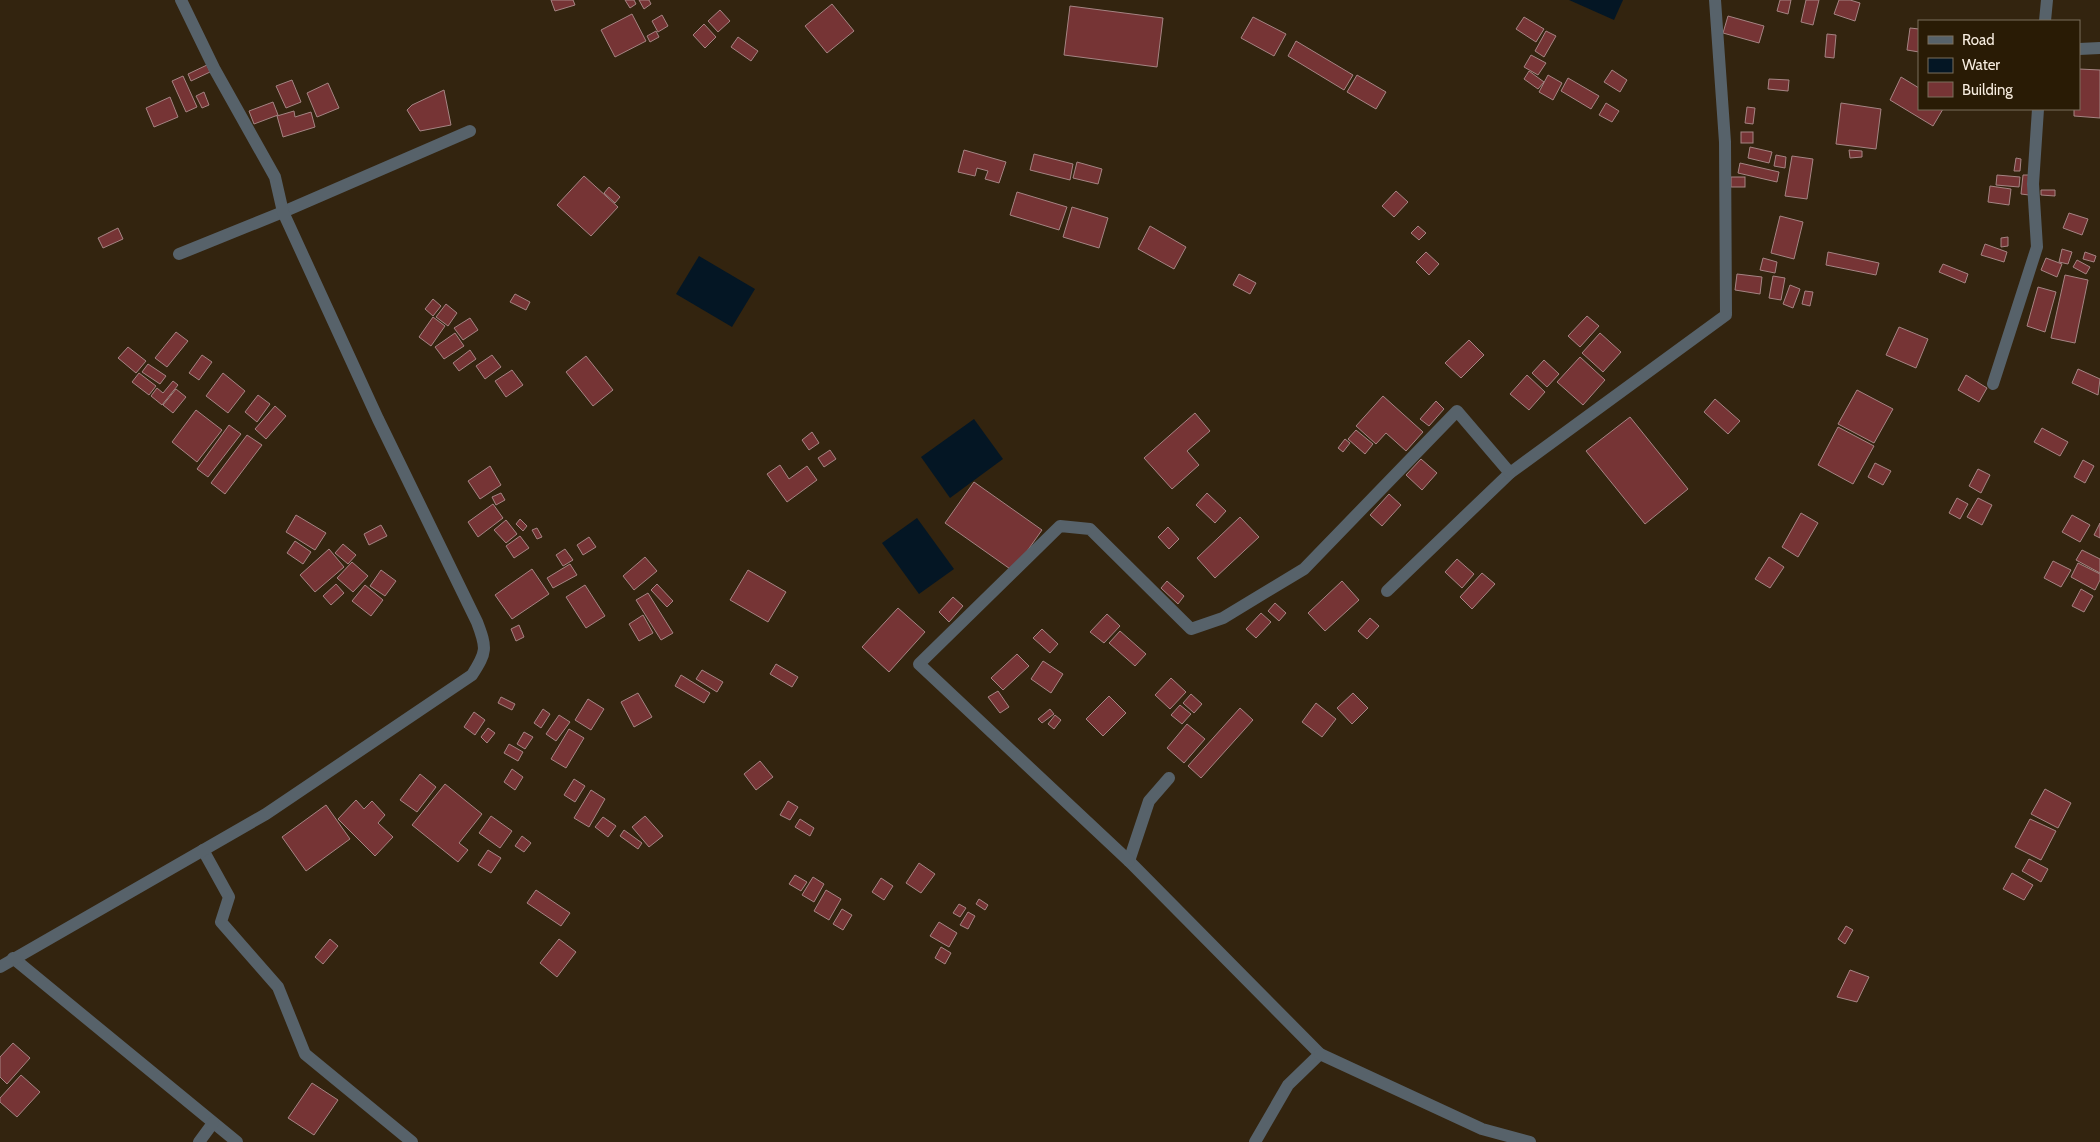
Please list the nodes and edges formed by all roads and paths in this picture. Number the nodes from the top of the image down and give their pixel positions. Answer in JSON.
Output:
{"nodes":[{"id":1,"x":181,"y":0,"type":"edge"},
{"id":2,"x":1715,"y":0,"type":"edge"},
{"id":3,"x":2047,"y":0,"type":"edge"},
{"id":4,"x":2045,"y":20,"type":"edge"},
{"id":5,"x":2100,"y":48,"type":"edge"},
{"id":6,"x":2080,"y":49,"type":"edge"},
{"id":7,"x":2038,"y":110,"type":"edge"},
{"id":8,"x":470,"y":131,"type":"dead end"},
{"id":9,"x":283,"y":212,"type":"junction"},
{"id":10,"x":179,"y":254,"type":"dead end"},
{"id":11,"x":1993,"y":384,"type":"dead end"},
{"id":12,"x":1510,"y":473,"type":"junction"},
{"id":13,"x":1387,"y":591,"type":"dead end"},
{"id":14,"x":1169,"y":778,"type":"dead end"},
{"id":15,"x":203,"y":850,"type":"junction"},
{"id":16,"x":1129,"y":861,"type":"junction"},
{"id":17,"x":13,"y":958,"type":"junction"},
{"id":18,"x":0,"y":967,"type":"edge"},
{"id":19,"x":1320,"y":1054,"type":"junction"},
{"id":20,"x":213,"y":1122,"type":"junction"},
{"id":21,"x":199,"y":1142,"type":"edge"},
{"id":22,"x":237,"y":1142,"type":"edge"},
{"id":23,"x":412,"y":1142,"type":"edge"},
{"id":24,"x":1255,"y":1142,"type":"edge"},
{"id":25,"x":1530,"y":1142,"type":"edge"}],
"edges":[{"from":1,"to":9,"type":"street"},
{"from":2,"to":12,"type":"street"},
{"from":3,"to":4,"type":"street"},
{"from":5,"to":6,"type":"street"},
{"from":7,"to":11,"type":"street"},
{"from":8,"to":9,"type":"street"},
{"from":9,"to":10,"type":"street"},
{"from":9,"to":15,"type":"street"},
{"from":12,"to":13,"type":"street"},
{"from":12,"to":16,"type":"street"},
{"from":14,"to":16,"type":"street"},
{"from":15,"to":17,"type":"street"},
{"from":15,"to":23,"type":"street"},
{"from":16,"to":19,"type":"street"},
{"from":17,"to":18,"type":"street"},
{"from":17,"to":20,"type":"street"},
{"from":19,"to":24,"type":"street"},
{"from":19,"to":25,"type":"street"},
{"from":20,"to":21,"type":"street"},
{"from":20,"to":22,"type":"street"}]}
